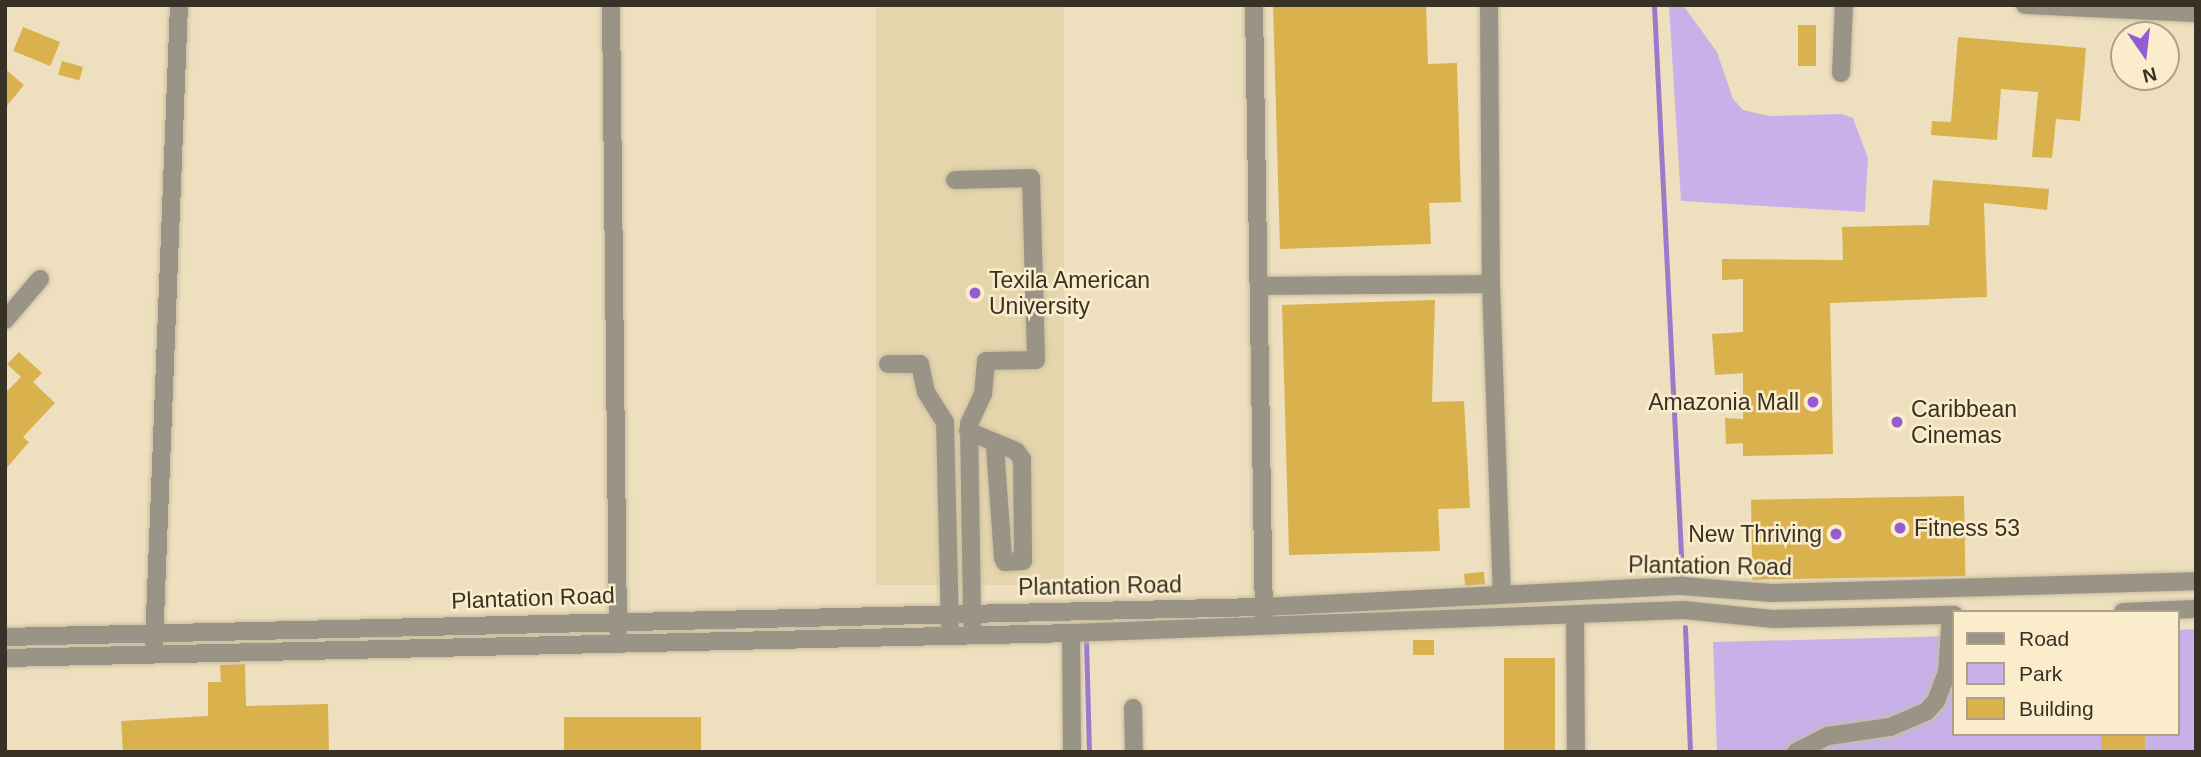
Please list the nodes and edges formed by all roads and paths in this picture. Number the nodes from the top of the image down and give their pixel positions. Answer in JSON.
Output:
{"nodes":[{"id":1,"x":179,"y":5,"type":"edge"},
{"id":2,"x":611,"y":5,"type":"edge"},
{"id":3,"x":1254,"y":5,"type":"edge"},
{"id":4,"x":1489,"y":5,"type":"edge"},
{"id":5,"x":1844,"y":5,"type":"edge"},
{"id":6,"x":2025,"y":5,"type":"edge"},
{"id":7,"x":2190,"y":10,"type":"edge"},
{"id":8,"x":1841,"y":73,"type":"dead end"},
{"id":9,"x":955,"y":180,"type":"dead end"},
{"id":10,"x":40,"y":279,"type":"dead end"},
{"id":11,"x":1492,"y":284,"type":"junction"},
{"id":12,"x":1259,"y":286,"type":"junction"},
{"id":13,"x":5,"y":320,"type":"edge"},
{"id":14,"x":888,"y":364,"type":"dead end"},
{"id":15,"x":945,"y":422,"type":"junction"},
{"id":16,"x":969,"y":428,"type":"junction"},
{"id":17,"x":995,"y":446,"type":"junction"},
{"id":18,"x":2196,"y":581,"type":"edge"},
{"id":19,"x":1502,"y":594,"type":"junction"},
{"id":20,"x":1263,"y":607,"type":"junction"},
{"id":21,"x":2196,"y":608,"type":"edge"},
{"id":22,"x":2160,"y":610,"type":"edge"},
{"id":23,"x":950,"y":613,"type":"junction"},
{"id":24,"x":971,"y":613,"type":"junction"},
{"id":25,"x":1952,"y":615,"type":"edge"},
{"id":26,"x":1574,"y":616,"type":"junction"},
{"id":27,"x":618,"y":620,"type":"junction"},
{"id":28,"x":1952,"y":625,"type":"edge"},
{"id":29,"x":1264,"y":627,"type":"junction"},
{"id":30,"x":972,"y":633,"type":"junction"},
{"id":31,"x":1071,"y":633,"type":"junction"},
{"id":32,"x":950,"y":634,"type":"junction"},
{"id":33,"x":154,"y":635,"type":"junction"},
{"id":34,"x":5,"y":637,"type":"edge"},
{"id":35,"x":618,"y":641,"type":"junction"},
{"id":36,"x":153,"y":655,"type":"junction"},
{"id":37,"x":5,"y":658,"type":"edge"},
{"id":38,"x":1133,"y":708,"type":"dead end"},
{"id":39,"x":1858,"y":733,"type":"junction"},
{"id":40,"x":1072,"y":752,"type":"edge"},
{"id":41,"x":1134,"y":752,"type":"edge"},
{"id":42,"x":1576,"y":752,"type":"edge"},
{"id":43,"x":1796,"y":752,"type":"edge"},
{"id":44,"x":1853,"y":752,"type":"edge"}],
"edges":[{"from":1,"to":33,"type":"street"},
{"from":2,"to":27,"type":"street"},
{"from":3,"to":12,"type":"street"},
{"from":4,"to":11,"type":"street"},
{"from":5,"to":8,"type":"street"},
{"from":6,"to":7,"type":"street"},
{"from":9,"to":16,"type":"street"},
{"from":10,"to":13,"type":"street"},
{"from":11,"to":12,"type":"street"},
{"from":11,"to":19,"type":"street"},
{"from":12,"to":20,"type":"street"},
{"from":14,"to":15,"type":"street"},
{"from":15,"to":16,"type":"street"},
{"from":15,"to":23,"type":"street"},
{"from":16,"to":17,"type":"street"},
{"from":16,"to":24,"type":"street"},
{"from":17,"to":17,"type":"street"},
{"from":18,"to":19,"type":"street","name":"Plantation Road"},
{"from":19,"to":20,"type":"street","name":"Plantation Road"},
{"from":20,"to":24,"type":"street","name":"Plantation Road"},
{"from":20,"to":29,"type":"street"},
{"from":21,"to":22,"type":"street"},
{"from":23,"to":24,"type":"street","name":"Plantation Road"},
{"from":23,"to":27,"type":"street","name":"Plantation Road"},
{"from":23,"to":32,"type":"street"},
{"from":24,"to":30,"type":"street"},
{"from":25,"to":26,"type":"street","name":"Plantation Road"},
{"from":26,"to":29,"type":"street","name":"Plantation Road"},
{"from":26,"to":42,"type":"street"},
{"from":27,"to":33,"type":"street","name":"Plantation Road"},
{"from":27,"to":35,"type":"street"},
{"from":28,"to":39,"type":"street"},
{"from":29,"to":31,"type":"street","name":"Plantation Road"},
{"from":30,"to":31,"type":"street","name":"Plantation Road"},
{"from":30,"to":32,"type":"street","name":"Plantation Road"},
{"from":31,"to":40,"type":"street"},
{"from":32,"to":35,"type":"street","name":"Plantation Road"},
{"from":33,"to":34,"type":"street","name":"Plantation Road"},
{"from":33,"to":36,"type":"street"},
{"from":35,"to":36,"type":"street","name":"Plantation Road"},
{"from":36,"to":37,"type":"street","name":"Plantation Road"},
{"from":38,"to":41,"type":"street"},
{"from":39,"to":43,"type":"street"},
{"from":39,"to":44,"type":"street"}]}
